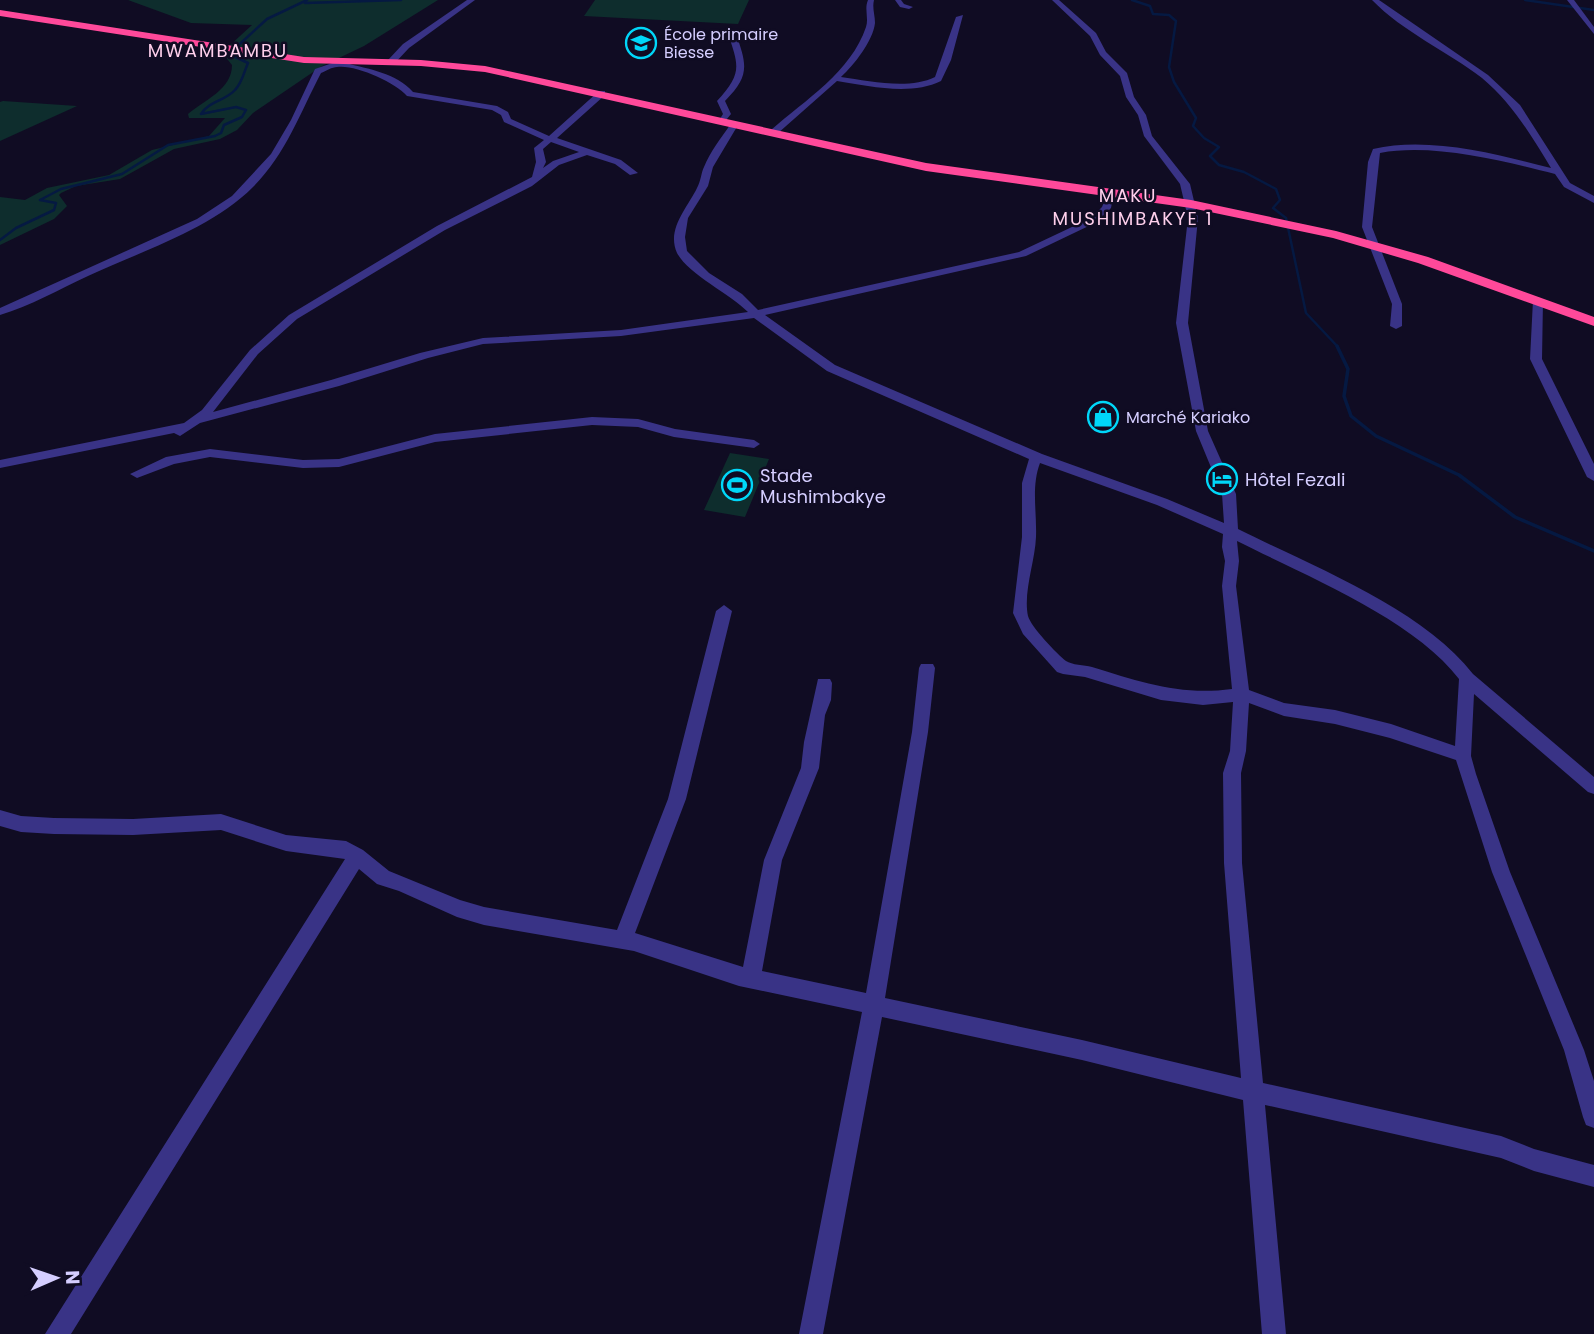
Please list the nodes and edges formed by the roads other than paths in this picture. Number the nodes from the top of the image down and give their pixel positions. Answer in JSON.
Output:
{"nodes":[{"id":1,"x":472,"y":0,"type":"edge"},
{"id":2,"x":871,"y":0,"type":"edge"},
{"id":3,"x":898,"y":0,"type":"edge"},
{"id":4,"x":1055,"y":0,"type":"edge"},
{"id":5,"x":1375,"y":0,"type":"edge"},
{"id":6,"x":1570,"y":0,"type":"edge"},
{"id":7,"x":909,"y":7,"type":"dead end"},
{"id":8,"x":0,"y":13,"type":"edge"},
{"id":9,"x":960,"y":17,"type":"dead end"},
{"id":10,"x":1594,"y":32,"type":"edge"},
{"id":11,"x":732,"y":34,"type":"dead end"},
{"id":12,"x":304,"y":60,"type":"junction"},
{"id":13,"x":377,"y":62,"type":"junction"},
{"id":14,"x":391,"y":62,"type":"junction"},
{"id":15,"x":341,"y":63,"type":"junction"},
{"id":16,"x":365,"y":69,"type":"junction"},
{"id":17,"x":318,"y":71,"type":"junction"},
{"id":18,"x":836,"y":78,"type":"junction"},
{"id":19,"x":602,"y":93,"type":"junction"},
{"id":20,"x":728,"y":123,"type":"junction"},
{"id":21,"x":774,"y":132,"type":"junction"},
{"id":22,"x":550,"y":139,"type":"junction"},
{"id":23,"x":586,"y":152,"type":"junction"},
{"id":24,"x":1558,"y":172,"type":"junction"},
{"id":25,"x":633,"y":173,"type":"dead end"},
{"id":26,"x":536,"y":177,"type":"junction"},
{"id":27,"x":1111,"y":194,"type":"junction"},
{"id":28,"x":1594,"y":200,"type":"edge"},
{"id":29,"x":1191,"y":204,"type":"junction"},
{"id":30,"x":1372,"y":244,"type":"junction"},
{"id":31,"x":1538,"y":300,"type":"junction"},
{"id":32,"x":0,"y":312,"type":"edge"},
{"id":33,"x":755,"y":313,"type":"junction"},
{"id":34,"x":1594,"y":323,"type":"edge"},
{"id":35,"x":1396,"y":327,"type":"dead end"},
{"id":36,"x":190,"y":426,"type":"junction"},
{"id":37,"x":389,"y":438,"type":"dead end"},
{"id":38,"x":754,"y":444,"type":"dead end"},
{"id":39,"x":379,"y":452,"type":"junction"},
{"id":40,"x":1037,"y":457,"type":"junction"},
{"id":41,"x":0,"y":464,"type":"edge"},
{"id":42,"x":137,"y":474,"type":"dead end"},
{"id":43,"x":1594,"y":477,"type":"edge"},
{"id":44,"x":1230,"y":531,"type":"junction"},
{"id":45,"x":724,"y":611,"type":"dead end"},
{"id":46,"x":927,"y":668,"type":"dead end"},
{"id":47,"x":1467,"y":678,"type":"junction"},
{"id":48,"x":824,"y":683,"type":"dead end"},
{"id":49,"x":1241,"y":694,"type":"junction"},
{"id":50,"x":1463,"y":756,"type":"junction"},
{"id":51,"x":1594,"y":786,"type":"edge"},
{"id":52,"x":0,"y":818,"type":"edge"},
{"id":53,"x":357,"y":856,"type":"junction"},
{"id":54,"x":623,"y":940,"type":"junction"},
{"id":55,"x":751,"y":978,"type":"junction"},
{"id":56,"x":874,"y":1003,"type":"junction"},
{"id":57,"x":1251,"y":1091,"type":"junction"},
{"id":58,"x":1594,"y":1117,"type":"edge"},
{"id":59,"x":1594,"y":1177,"type":"edge"},
{"id":60,"x":57,"y":1334,"type":"edge"},
{"id":61,"x":811,"y":1334,"type":"edge"},
{"id":62,"x":1274,"y":1334,"type":"edge"}],
"edges":[{"from":1,"to":14,"type":"street"},
{"from":2,"to":18,"type":"street"},
{"from":3,"to":7,"type":"street"},
{"from":4,"to":29,"type":"street"},
{"from":5,"to":24,"type":"street"},
{"from":6,"to":10,"type":"street"},
{"from":8,"to":12,"type":"highway"},
{"from":9,"to":18,"type":"street"},
{"from":11,"to":20,"type":"street"},
{"from":12,"to":15,"type":"highway"},
{"from":12,"to":17,"type":"street"},
{"from":13,"to":14,"type":"highway"},
{"from":13,"to":15,"type":"highway"},
{"from":13,"to":16,"type":"street"},
{"from":14,"to":19,"type":"highway"},
{"from":15,"to":16,"type":"street"},
{"from":15,"to":17,"type":"street"},
{"from":16,"to":22,"type":"street"},
{"from":17,"to":32,"type":"street"},
{"from":18,"to":21,"type":"street"},
{"from":19,"to":20,"type":"highway"},
{"from":19,"to":22,"type":"street"},
{"from":20,"to":21,"type":"highway"},
{"from":20,"to":33,"type":"street"},
{"from":21,"to":27,"type":"highway"},
{"from":22,"to":23,"type":"street"},
{"from":22,"to":26,"type":"street"},
{"from":23,"to":25,"type":"street"},
{"from":23,"to":26,"type":"street"},
{"from":24,"to":28,"type":"street"},
{"from":24,"to":30,"type":"street"},
{"from":26,"to":36,"type":"street"},
{"from":27,"to":29,"type":"highway"},
{"from":27,"to":33,"type":"street"},
{"from":29,"to":30,"type":"highway"},
{"from":29,"to":44,"type":"street"},
{"from":30,"to":31,"type":"highway"},
{"from":30,"to":35,"type":"street"},
{"from":31,"to":34,"type":"highway"},
{"from":31,"to":43,"type":"street"},
{"from":33,"to":36,"type":"street"},
{"from":33,"to":40,"type":"street"},
{"from":36,"to":41,"type":"street"},
{"from":37,"to":39,"type":"street"},
{"from":38,"to":39,"type":"street"},
{"from":39,"to":42,"type":"street"},
{"from":40,"to":44,"type":"street"},
{"from":40,"to":49,"type":"street"},
{"from":44,"to":47,"type":"street"},
{"from":44,"to":49,"type":"street"},
{"from":45,"to":54,"type":"street"},
{"from":46,"to":56,"type":"street"},
{"from":47,"to":50,"type":"street"},
{"from":47,"to":51,"type":"street"},
{"from":48,"to":55,"type":"street"},
{"from":49,"to":50,"type":"street"},
{"from":49,"to":57,"type":"street"},
{"from":50,"to":58,"type":"street"},
{"from":52,"to":53,"type":"street"},
{"from":53,"to":54,"type":"street"},
{"from":53,"to":60,"type":"street"},
{"from":54,"to":55,"type":"street"},
{"from":55,"to":56,"type":"street"},
{"from":56,"to":57,"type":"street"},
{"from":56,"to":61,"type":"street"},
{"from":57,"to":59,"type":"street"},
{"from":57,"to":62,"type":"street"}]}
